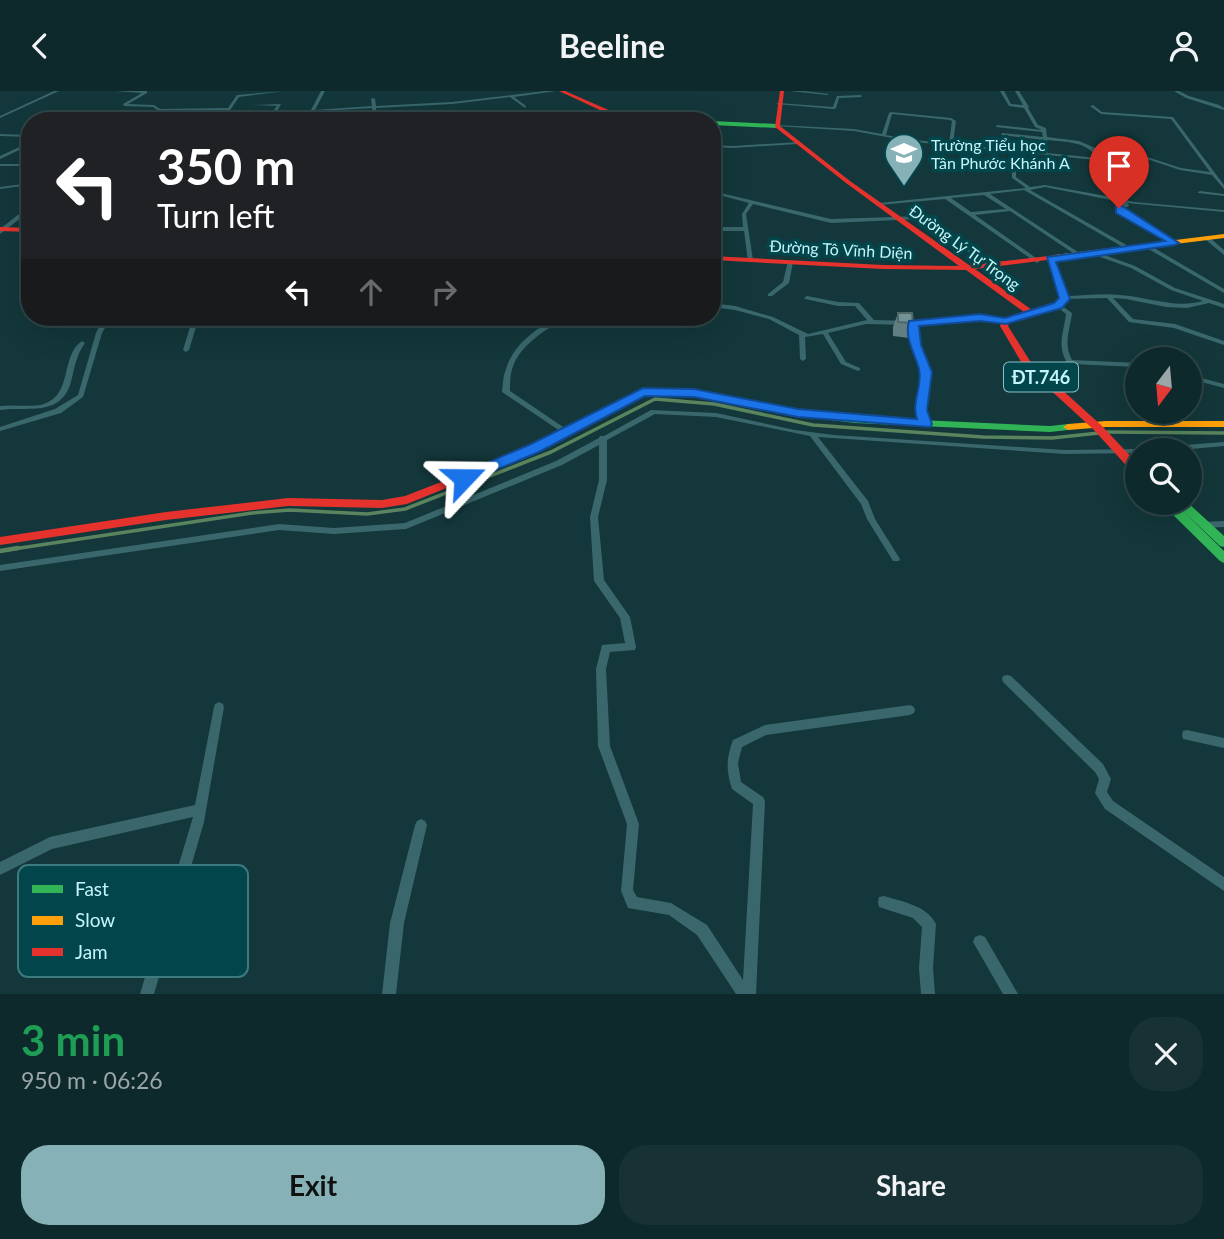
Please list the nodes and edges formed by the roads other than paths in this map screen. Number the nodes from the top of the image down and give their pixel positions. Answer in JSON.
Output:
{"nodes":[{"id":1,"x":57,"y":91,"type":"edge"},
{"id":2,"x":118,"y":91,"type":"edge"},
{"id":3,"x":282,"y":91,"type":"edge"},
{"id":4,"x":323,"y":91,"type":"edge"},
{"id":5,"x":554,"y":91,"type":"edge"},
{"id":6,"x":561,"y":91,"type":"edge"},
{"id":7,"x":791,"y":91,"type":"edge"},
{"id":8,"x":1002,"y":91,"type":"edge"},
{"id":9,"x":1017,"y":91,"type":"edge"},
{"id":10,"x":1176,"y":91,"type":"edge"},
{"id":11,"x":827,"y":94,"type":"dead end"},
{"id":12,"x":861,"y":96,"type":"dead end"},
{"id":13,"x":512,"y":97,"type":"junction"},
{"id":14,"x":780,"y":97,"type":"edge"},
{"id":15,"x":373,"y":99,"type":"dead end"},
{"id":16,"x":1213,"y":103,"type":"junction"},
{"id":17,"x":1224,"y":103,"type":"edge"},
{"id":18,"x":254,"y":105,"type":"dead end"},
{"id":19,"x":1092,"y":106,"type":"dead end"},
{"id":20,"x":525,"y":107,"type":"dead end"},
{"id":21,"x":1027,"y":107,"type":"junction"},
{"id":22,"x":374,"y":108,"type":"junction"},
{"id":23,"x":228,"y":109,"type":"junction"},
{"id":24,"x":1224,"y":109,"type":"edge"},
{"id":25,"x":226,"y":112,"type":"edge"},
{"id":26,"x":274,"y":112,"type":"edge"},
{"id":27,"x":312,"y":112,"type":"joint"},
{"id":28,"x":374,"y":112,"type":"edge"},
{"id":29,"x":604,"y":112,"type":"edge"},
{"id":30,"x":0,"y":117,"type":"edge"},
{"id":31,"x":721,"y":123,"type":"edge"},
{"id":32,"x":777,"y":126,"type":"junction"},
{"id":33,"x":997,"y":126,"type":"dead end"},
{"id":34,"x":1045,"y":131,"type":"junction"},
{"id":35,"x":1002,"y":134,"type":"dead end"},
{"id":36,"x":0,"y":135,"type":"edge"},
{"id":37,"x":21,"y":136,"type":"edge"},
{"id":38,"x":883,"y":136,"type":"junction"},
{"id":39,"x":1045,"y":139,"type":"junction"},
{"id":40,"x":798,"y":143,"type":"junction"},
{"id":41,"x":951,"y":145,"type":"junction"},
{"id":42,"x":721,"y":146,"type":"edge"},
{"id":43,"x":21,"y":148,"type":"edge"},
{"id":44,"x":1046,"y":155,"type":"junction"},
{"id":45,"x":0,"y":158,"type":"edge"},
{"id":46,"x":1100,"y":160,"type":"junction"},
{"id":47,"x":1108,"y":160,"type":"junction"},
{"id":48,"x":0,"y":165,"type":"edge"},
{"id":49,"x":21,"y":165,"type":"edge"},
{"id":50,"x":1014,"y":171,"type":"dead end"},
{"id":51,"x":1214,"y":174,"type":"junction"},
{"id":52,"x":21,"y":182,"type":"edge"},
{"id":53,"x":0,"y":188,"type":"edge"},
{"id":54,"x":1027,"y":188,"type":"junction"},
{"id":55,"x":1224,"y":188,"type":"edge"},
{"id":56,"x":1200,"y":192,"type":"dead end"},
{"id":57,"x":985,"y":193,"type":"junction"},
{"id":58,"x":721,"y":194,"type":"edge"},
{"id":59,"x":1224,"y":195,"type":"edge"},
{"id":60,"x":946,"y":197,"type":"junction"},
{"id":61,"x":1118,"y":199,"type":"junction"},
{"id":62,"x":752,"y":202,"type":"junction"},
{"id":63,"x":879,"y":204,"type":"junction"},
{"id":64,"x":1011,"y":210,"type":"junction"},
{"id":65,"x":1224,"y":211,"type":"edge"},
{"id":66,"x":970,"y":214,"type":"junction"},
{"id":67,"x":21,"y":215,"type":"edge"},
{"id":68,"x":899,"y":219,"type":"junction"},
{"id":69,"x":721,"y":229,"type":"edge"},
{"id":70,"x":746,"y":229,"type":"junction"},
{"id":71,"x":2,"y":230,"type":"edge"},
{"id":72,"x":21,"y":230,"type":"edge"},
{"id":73,"x":1224,"y":236,"type":"edge"},
{"id":74,"x":1208,"y":239,"type":"junction"},
{"id":75,"x":1175,"y":243,"type":"junction"},
{"id":76,"x":1147,"y":246,"type":"junction"},
{"id":77,"x":1128,"y":248,"type":"junction"},
{"id":78,"x":1084,"y":253,"type":"junction"},
{"id":79,"x":1224,"y":253,"type":"edge"},
{"id":80,"x":721,"y":258,"type":"edge"},
{"id":81,"x":750,"y":260,"type":"junction"},
{"id":82,"x":1050,"y":260,"type":"junction"},
{"id":83,"x":1037,"y":261,"type":"junction"},
{"id":84,"x":790,"y":262,"type":"junction"},
{"id":85,"x":991,"y":265,"type":"junction"},
{"id":86,"x":968,"y":268,"type":"junction"},
{"id":87,"x":1224,"y":291,"type":"edge"},
{"id":88,"x":769,"y":295,"type":"dead end"},
{"id":89,"x":1109,"y":297,"type":"junction"},
{"id":90,"x":807,"y":298,"type":"dead end"},
{"id":91,"x":1061,"y":302,"type":"junction"},
{"id":92,"x":1207,"y":302,"type":"junction"},
{"id":93,"x":721,"y":306,"type":"edge"},
{"id":94,"x":1224,"y":306,"type":"edge"},
{"id":95,"x":1029,"y":312,"type":"junction"},
{"id":96,"x":1006,"y":321,"type":"junction"},
{"id":97,"x":872,"y":322,"type":"junction"},
{"id":98,"x":913,"y":323,"type":"junction"},
{"id":99,"x":102,"y":326,"type":"edge"},
{"id":100,"x":194,"y":326,"type":"edge"},
{"id":101,"x":545,"y":326,"type":"edge"},
{"id":102,"x":825,"y":333,"type":"junction"},
{"id":103,"x":802,"y":335,"type":"junction"},
{"id":104,"x":82,"y":342,"type":"dead end"},
{"id":105,"x":1224,"y":343,"type":"edge"},
{"id":106,"x":187,"y":350,"type":"dead end"},
{"id":107,"x":803,"y":359,"type":"dead end"},
{"id":108,"x":1070,"y":362,"type":"junction"},
{"id":109,"x":1125,"y":364,"type":"edge"},
{"id":110,"x":858,"y":369,"type":"dead end"},
{"id":111,"x":1202,"y":380,"type":"edge"},
{"id":112,"x":1048,"y":384,"type":"junction"},
{"id":113,"x":1224,"y":386,"type":"edge"},
{"id":114,"x":0,"y":408,"type":"edge"},
{"id":115,"x":1092,"y":423,"type":"junction"},
{"id":116,"x":926,"y":424,"type":"junction"},
{"id":117,"x":1224,"y":425,"type":"edge"},
{"id":118,"x":0,"y":429,"type":"edge"},
{"id":119,"x":566,"y":433,"type":"junction"},
{"id":120,"x":812,"y":434,"type":"junction"},
{"id":121,"x":603,"y":437,"type":"junction"},
{"id":122,"x":1224,"y":444,"type":"edge"},
{"id":123,"x":1202,"y":446,"type":"edge"},
{"id":124,"x":1122,"y":452,"type":"junction"},
{"id":125,"x":1125,"y":452,"type":"edge"},
{"id":126,"x":1125,"y":454,"type":"edge"},
{"id":127,"x":1125,"y":456,"type":"edge"},
{"id":128,"x":1179,"y":515,"type":"edge"},
{"id":129,"x":1194,"y":515,"type":"edge"},
{"id":130,"x":1224,"y":524,"type":"edge"},
{"id":131,"x":1204,"y":525,"type":"junction"},
{"id":132,"x":0,"y":541,"type":"edge"},
{"id":133,"x":1224,"y":543,"type":"edge"},
{"id":134,"x":1224,"y":558,"type":"edge"},
{"id":135,"x":896,"y":559,"type":"dead end"},
{"id":136,"x":0,"y":568,"type":"edge"},
{"id":137,"x":1007,"y":679,"type":"dead end"},
{"id":138,"x":219,"y":707,"type":"dead end"},
{"id":139,"x":910,"y":710,"type":"dead end"},
{"id":140,"x":1187,"y":735,"type":"dead end"},
{"id":141,"x":1224,"y":743,"type":"edge"},
{"id":142,"x":200,"y":810,"type":"junction"},
{"id":143,"x":421,"y":825,"type":"dead end"},
{"id":144,"x":184,"y":865,"type":"edge"},
{"id":145,"x":0,"y":870,"type":"edge"},
{"id":146,"x":1224,"y":885,"type":"edge"},
{"id":147,"x":884,"y":902,"type":"dead end"},
{"id":148,"x":981,"y":941,"type":"dead end"},
{"id":149,"x":152,"y":977,"type":"edge"},
{"id":150,"x":147,"y":994,"type":"edge"},
{"id":151,"x":389,"y":994,"type":"edge"},
{"id":152,"x":747,"y":994,"type":"edge"},
{"id":153,"x":928,"y":994,"type":"edge"},
{"id":154,"x":1011,"y":994,"type":"edge"}],
"edges":[{"from":1,"to":30,"type":"street"},
{"from":2,"to":23,"type":"street"},
{"from":3,"to":23,"type":"street"},
{"from":4,"to":27,"type":"street"},
{"from":5,"to":13,"type":"street"},
{"from":6,"to":29,"type":"main road"},
{"from":7,"to":11,"type":"street"},
{"from":8,"to":21,"type":"street"},
{"from":9,"to":21,"type":"street"},
{"from":10,"to":16,"type":"street"},
{"from":12,"to":14,"type":"street"},
{"from":13,"to":20,"type":"street"},
{"from":13,"to":22,"type":"street"},
{"from":14,"to":32,"type":"main road"},
{"from":15,"to":22,"type":"street"},
{"from":16,"to":17,"type":"street"},
{"from":16,"to":24,"type":"street"},
{"from":18,"to":26,"type":"street"},
{"from":19,"to":51,"type":"street"},
{"from":21,"to":34,"type":"street"},
{"from":22,"to":27,"type":"street"},
{"from":22,"to":28,"type":"street"},
{"from":23,"to":25,"type":"street"},
{"from":31,"to":32,"type":"main road"},
{"from":32,"to":38,"type":"street"},
{"from":32,"to":40,"type":"main road","name":"Đường Lý Tự Trọng"},
{"from":33,"to":34,"type":"street"},
{"from":34,"to":39,"type":"street"},
{"from":35,"to":39,"type":"street"},
{"from":36,"to":37,"type":"street"},
{"from":38,"to":41,"type":"street"},
{"from":38,"to":41,"type":"street"},
{"from":39,"to":44,"type":"street"},
{"from":39,"to":46,"type":"street"},
{"from":40,"to":42,"type":"street"},
{"from":40,"to":63,"type":"main road","name":"Đường Lý Tự Trọng"},
{"from":41,"to":44,"type":"street"},
{"from":43,"to":45,"type":"street"},
{"from":44,"to":46,"type":"street"},
{"from":46,"to":47,"type":"street"},
{"from":47,"to":51,"type":"street"},
{"from":47,"to":61,"type":"street"},
{"from":48,"to":49,"type":"street"},
{"from":50,"to":54,"type":"street"},
{"from":51,"to":55,"type":"street"},
{"from":52,"to":53,"type":"street"},
{"from":54,"to":57,"type":"street"},
{"from":54,"to":61,"type":"street"},
{"from":54,"to":77,"type":"street"},
{"from":56,"to":59,"type":"street"},
{"from":57,"to":60,"type":"street"},
{"from":57,"to":64,"type":"street"},
{"from":58,"to":62,"type":"street"},
{"from":60,"to":63,"type":"street"},
{"from":60,"to":66,"type":"street"},
{"from":61,"to":65,"type":"street"},
{"from":61,"to":75,"type":"street"},
{"from":62,"to":68,"type":"street"},
{"from":62,"to":70,"type":"street"},
{"from":63,"to":68,"type":"main road","name":"Đường Lý Tự Trọng"},
{"from":64,"to":66,"type":"street"},
{"from":64,"to":78,"type":"street"},
{"from":66,"to":83,"type":"street"},
{"from":67,"to":71,"type":"street"},
{"from":68,"to":85,"type":"street"},
{"from":68,"to":86,"type":"main road","name":"Đường Lý Tự Trọng"},
{"from":69,"to":70,"type":"street"},
{"from":70,"to":81,"type":"street"},
{"from":71,"to":72,"type":"main road"},
{"from":73,"to":74,"type":"main road","name":"Đường Tô Vĩnh Diện"},
{"from":74,"to":75,"type":"main road","name":"Đường Tô Vĩnh Diện"},
{"from":74,"to":79,"type":"street"},
{"from":75,"to":76,"type":"main road","name":"Đường Tô Vĩnh Diện"},
{"from":76,"to":77,"type":"main road","name":"Đường Tô Vĩnh Diện"},
{"from":76,"to":87,"type":"street"},
{"from":77,"to":78,"type":"main road","name":"Đường Tô Vĩnh Diện"},
{"from":78,"to":82,"type":"main road","name":"Đường Tô Vĩnh Diện"},
{"from":78,"to":92,"type":"street"},
{"from":80,"to":81,"type":"main road","name":"Đường Tô Vĩnh Diện"},
{"from":81,"to":84,"type":"main road","name":"Đường Tô Vĩnh Diện"},
{"from":82,"to":83,"type":"main road","name":"Đường Tô Vĩnh Diện"},
{"from":82,"to":91,"type":"main road"},
{"from":83,"to":85,"type":"main road","name":"Đường Tô Vĩnh Diện"},
{"from":84,"to":86,"type":"main road","name":"Đường Tô Vĩnh Diện"},
{"from":84,"to":88,"type":"street"},
{"from":85,"to":86,"type":"main road","name":"Đường Tô Vĩnh Diện"},
{"from":86,"to":95,"type":"main road","name":"Đường Lý Tự Trọng"},
{"from":89,"to":91,"type":"street"},
{"from":89,"to":92,"type":"street"},
{"from":89,"to":105,"type":"street"},
{"from":90,"to":97,"type":"street"},
{"from":91,"to":95,"type":"main road"},
{"from":91,"to":108,"type":"street"},
{"from":92,"to":94,"type":"street"},
{"from":93,"to":103,"type":"street"},
{"from":95,"to":96,"type":"main road"},
{"from":96,"to":98,"type":"street"},
{"from":96,"to":112,"type":"main road","number":"ĐT.746"},
{"from":97,"to":98,"type":"street"},
{"from":97,"to":102,"type":"street"},
{"from":98,"to":116,"type":"street"},
{"from":99,"to":118,"type":"street"},
{"from":100,"to":106,"type":"street"},
{"from":101,"to":119,"type":"street"},
{"from":102,"to":103,"type":"street"},
{"from":102,"to":110,"type":"street"},
{"from":103,"to":107,"type":"street"},
{"from":104,"to":114,"type":"street"},
{"from":108,"to":109,"type":"street"},
{"from":108,"to":112,"type":"street"},
{"from":111,"to":113,"type":"street"},
{"from":112,"to":115,"type":"main road","number":"ĐT.746"},
{"from":115,"to":116,"type":"main road"},
{"from":115,"to":117,"type":"main road"},
{"from":115,"to":124,"type":"main road","number":"ĐT.746"},
{"from":116,"to":119,"type":"main road"},
{"from":119,"to":132,"type":"main road"},
{"from":120,"to":121,"type":"street"},
{"from":120,"to":124,"type":"street"},
{"from":120,"to":135,"type":"street"},
{"from":121,"to":136,"type":"street"},
{"from":121,"to":152,"type":"street"},
{"from":122,"to":123,"type":"street"},
{"from":124,"to":125,"type":"street"},
{"from":124,"to":126,"type":"main road","number":"ĐT.746"},
{"from":124,"to":127,"type":"main road","number":"ĐT.746"},
{"from":128,"to":134,"type":"main road"},
{"from":129,"to":131,"type":"main road"},
{"from":130,"to":131,"type":"street"},
{"from":131,"to":133,"type":"main road"},
{"from":137,"to":146,"type":"street"},
{"from":138,"to":142,"type":"street"},
{"from":139,"to":152,"type":"street"},
{"from":140,"to":141,"type":"street"},
{"from":142,"to":144,"type":"street"},
{"from":142,"to":145,"type":"street"},
{"from":143,"to":151,"type":"street"},
{"from":147,"to":153,"type":"street"},
{"from":148,"to":154,"type":"street"},
{"from":149,"to":150,"type":"street"}]}
